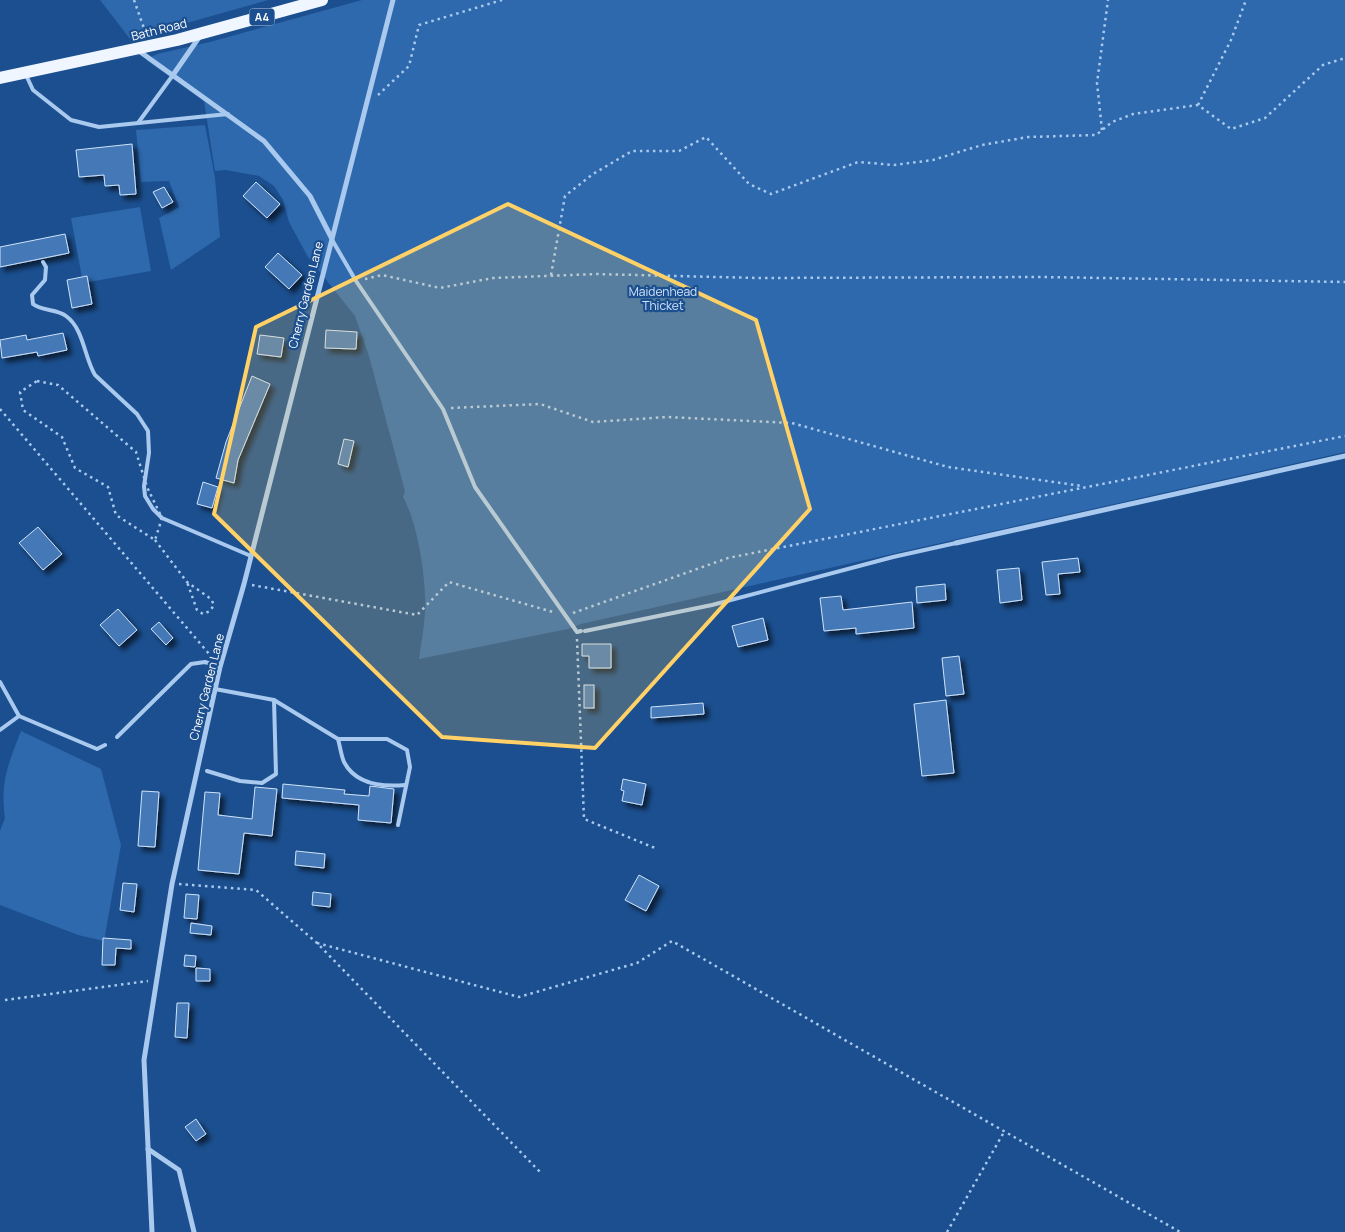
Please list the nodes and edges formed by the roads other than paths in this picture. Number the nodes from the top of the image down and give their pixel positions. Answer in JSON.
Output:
{"nodes":[{"id":1,"x":322,"y":0,"type":"edge"},
{"id":2,"x":393,"y":0,"type":"edge"},
{"id":3,"x":202,"y":34,"type":"junction"},
{"id":4,"x":138,"y":50,"type":"junction"},
{"id":5,"x":25,"y":73,"type":"junction"},
{"id":6,"x":173,"y":75,"type":"junction"},
{"id":7,"x":0,"y":78,"type":"edge"},
{"id":8,"x":229,"y":114,"type":"junction"},
{"id":9,"x":138,"y":123,"type":"junction"},
{"id":10,"x":331,"y":237,"type":"junction"},
{"id":11,"x":43,"y":262,"type":"dead end"},
{"id":12,"x":1345,"y":456,"type":"edge"},
{"id":13,"x":956,"y":543,"type":"joint"},
{"id":14,"x":251,"y":556,"type":"junction"},
{"id":15,"x":220,"y":667,"type":"junction"},
{"id":16,"x":0,"y":682,"type":"edge"},
{"id":17,"x":215,"y":689,"type":"junction"},
{"id":18,"x":274,"y":700,"type":"junction"},
{"id":19,"x":19,"y":716,"type":"junction"},
{"id":20,"x":0,"y":730,"type":"edge"},
{"id":21,"x":117,"y":737,"type":"dead end"},
{"id":22,"x":338,"y":739,"type":"junction"},
{"id":23,"x":105,"y":744,"type":"dead end"},
{"id":24,"x":207,"y":771,"type":"dead end"},
{"id":25,"x":406,"y":784,"type":"junction"},
{"id":26,"x":398,"y":825,"type":"dead end"},
{"id":27,"x":148,"y":1149,"type":"junction"},
{"id":28,"x":152,"y":1232,"type":"edge"},
{"id":29,"x":194,"y":1232,"type":"edge"}],
"edges":[{"from":1,"to":3,"type":"main road","name":"Bath Road","number":"A4"},
{"from":2,"to":10,"type":"street","name":"Cherry Garden Lane"},
{"from":3,"to":4,"type":"main road","name":"Bath Road","number":"A4"},
{"from":3,"to":6,"type":"street"},
{"from":4,"to":5,"type":"main road","name":"Bath Road","number":"A4"},
{"from":4,"to":6,"type":"street","name":"Cherry Garden Lane"},
{"from":5,"to":7,"type":"main road","name":"Bath Road","number":"A4"},
{"from":5,"to":9,"type":"lane"},
{"from":6,"to":8,"type":"street","name":"Cherry Garden Lane"},
{"from":6,"to":9,"type":"lane"},
{"from":8,"to":9,"type":"lane"},
{"from":8,"to":10,"type":"street","name":"Cherry Garden Lane"},
{"from":10,"to":13,"type":"lane"},
{"from":10,"to":14,"type":"street","name":"Cherry Garden Lane"},
{"from":11,"to":14,"type":"lane"},
{"from":12,"to":13,"type":"street"},
{"from":14,"to":15,"type":"street","name":"Cherry Garden Lane"},
{"from":15,"to":17,"type":"street","name":"Cherry Garden Lane"},
{"from":15,"to":21,"type":"lane"},
{"from":16,"to":19,"type":"lane"},
{"from":17,"to":18,"type":"lane"},
{"from":17,"to":27,"type":"street","name":"Cherry Garden Lane"},
{"from":18,"to":22,"type":"lane"},
{"from":18,"to":24,"type":"lane"},
{"from":19,"to":20,"type":"lane"},
{"from":19,"to":23,"type":"lane"},
{"from":22,"to":25,"type":"lane"},
{"from":22,"to":25,"type":"lane"},
{"from":25,"to":26,"type":"lane"},
{"from":27,"to":28,"type":"street","name":"Cherry Garden Lane"},
{"from":27,"to":29,"type":"street"}]}
